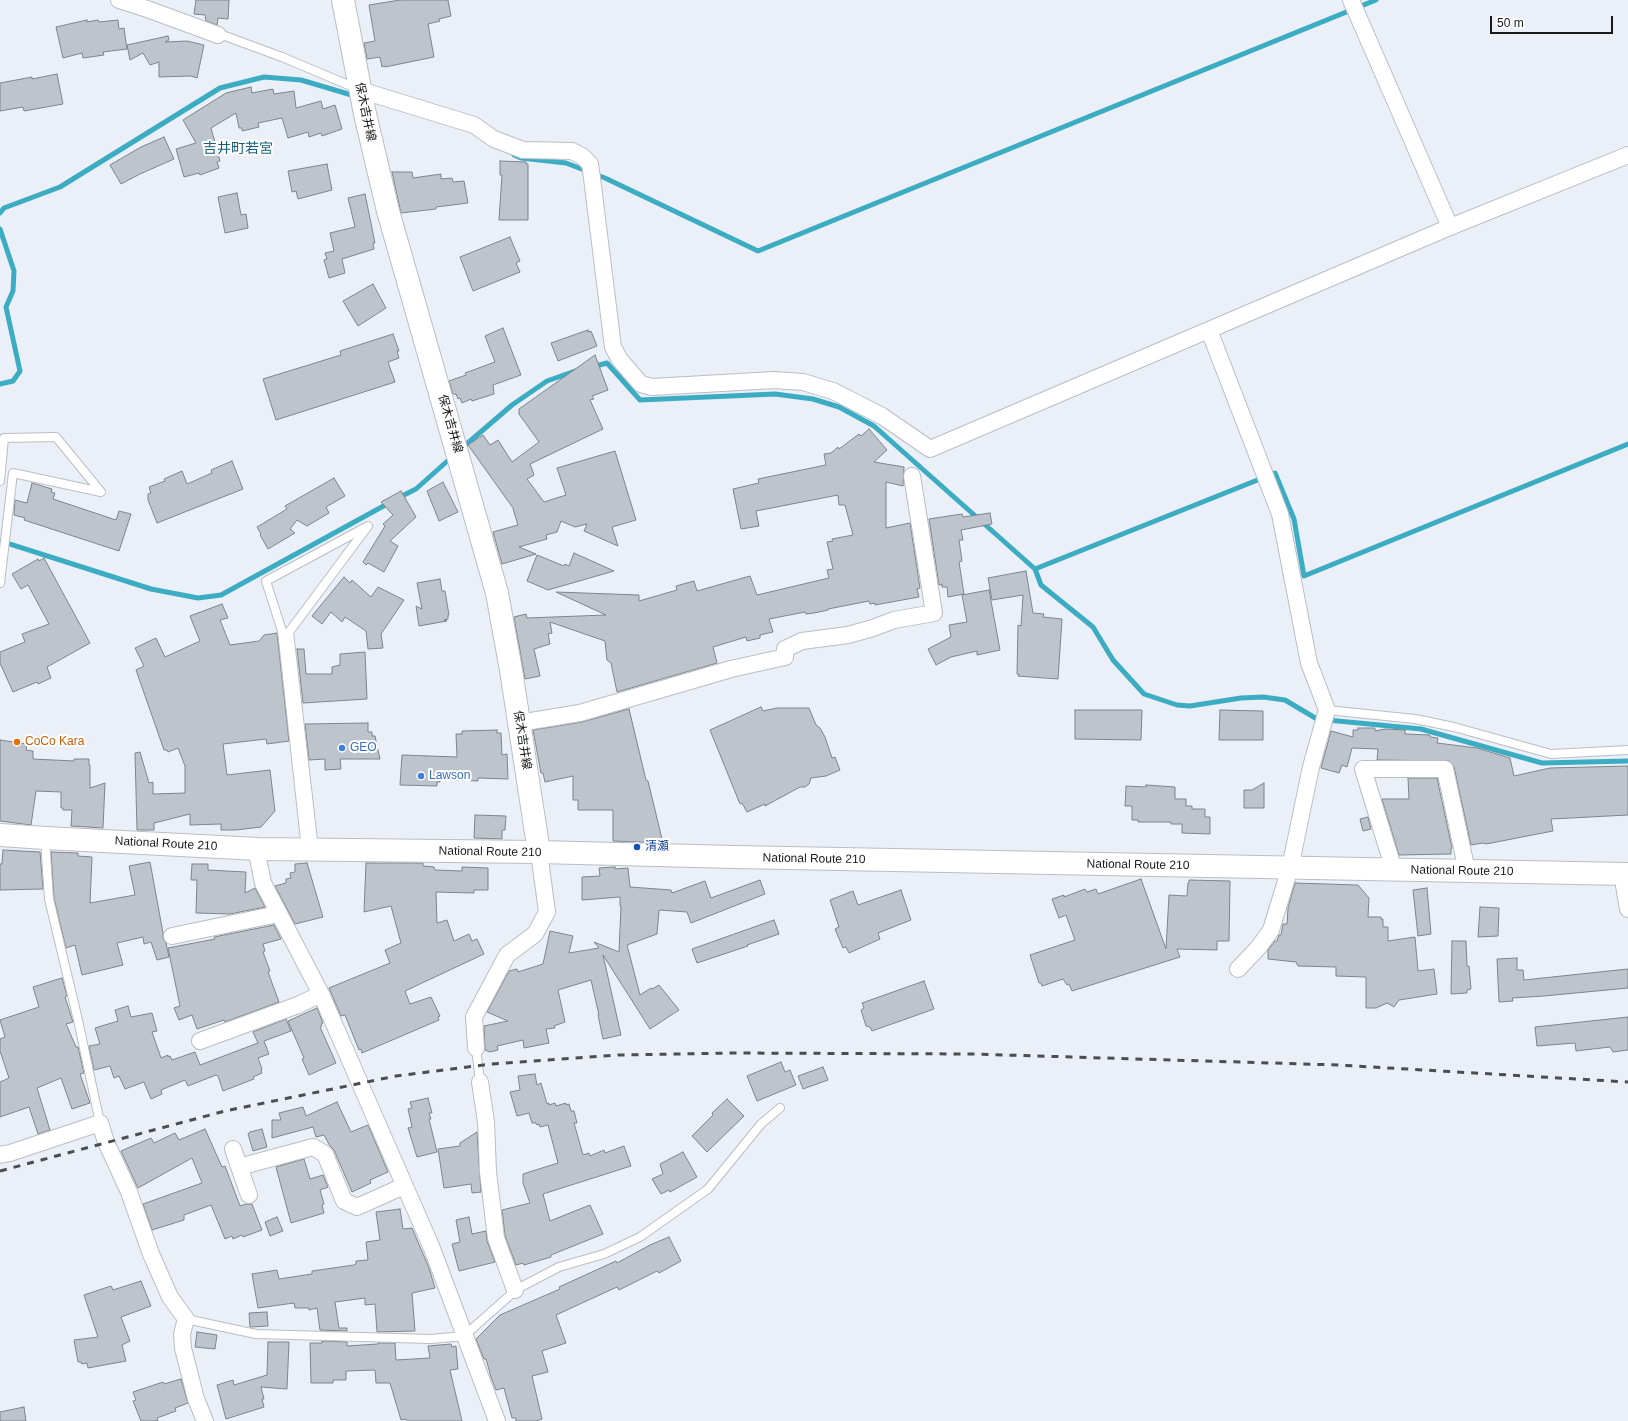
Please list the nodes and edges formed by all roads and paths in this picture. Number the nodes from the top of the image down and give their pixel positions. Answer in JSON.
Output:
{"nodes":[{"id":1,"x":119,"y":0,"type":"edge"},
{"id":2,"x":343,"y":0,"type":"edge"},
{"id":3,"x":1351,"y":0,"type":"edge"},
{"id":4,"x":218,"y":35,"type":"joint"},
{"id":5,"x":360,"y":90,"type":"junction"},
{"id":6,"x":1628,"y":156,"type":"edge"},
{"id":7,"x":1450,"y":227,"type":"junction"},
{"id":8,"x":1209,"y":330,"type":"junction"},
{"id":9,"x":912,"y":476,"type":"dead end"},
{"id":10,"x":0,"y":482,"type":"edge"},
{"id":11,"x":0,"y":583,"type":"edge"},
{"id":12,"x":1325,"y":717,"type":"junction"},
{"id":13,"x":519,"y":723,"type":"junction"},
{"id":14,"x":1628,"y":750,"type":"edge"},
{"id":15,"x":0,"y":835,"type":"edge"},
{"id":16,"x":45,"y":838,"type":"junction"},
{"id":17,"x":258,"y":849,"type":"junction"},
{"id":18,"x":310,"y":849,"type":"junction"},
{"id":19,"x":539,"y":852,"type":"junction"},
{"id":20,"x":1290,"y":868,"type":"junction"},
{"id":21,"x":1394,"y":870,"type":"junction"},
{"id":22,"x":1467,"y":871,"type":"junction"},
{"id":23,"x":1625,"y":874,"type":"edge"},
{"id":24,"x":1628,"y":909,"type":"edge"},
{"id":25,"x":278,"y":914,"type":"junction"},
{"id":26,"x":172,"y":936,"type":"dead end"},
{"id":27,"x":1238,"y":969,"type":"dead end"},
{"id":28,"x":320,"y":994,"type":"junction"},
{"id":29,"x":200,"y":1042,"type":"dead end"},
{"id":30,"x":476,"y":1048,"type":"joint"},
{"id":31,"x":480,"y":1082,"type":"joint"},
{"id":32,"x":780,"y":1108,"type":"dead end"},
{"id":33,"x":100,"y":1123,"type":"junction"},
{"id":34,"x":233,"y":1149,"type":"dead end"},
{"id":35,"x":0,"y":1155,"type":"edge"},
{"id":36,"x":239,"y":1167,"type":"junction"},
{"id":37,"x":404,"y":1186,"type":"junction"},
{"id":38,"x":249,"y":1195,"type":"dead end"},
{"id":39,"x":515,"y":1290,"type":"junction"},
{"id":40,"x":186,"y":1319,"type":"junction"},
{"id":41,"x":464,"y":1336,"type":"junction"},
{"id":42,"x":205,"y":1421,"type":"edge"},
{"id":43,"x":497,"y":1421,"type":"edge"}],
"edges":[{"from":1,"to":4,"type":"street"},
{"from":2,"to":5,"type":"main road","name":"保木吉井線"},
{"from":3,"to":7,"type":"street"},
{"from":4,"to":5,"type":"lane"},
{"from":5,"to":8,"type":"street"},
{"from":5,"to":13,"type":"main road","name":"保木吉井線"},
{"from":6,"to":7,"type":"street"},
{"from":7,"to":8,"type":"street"},
{"from":8,"to":12,"type":"street"},
{"from":9,"to":13,"type":"street"},
{"from":10,"to":11,"type":"lane"},
{"from":12,"to":14,"type":"lane"},
{"from":12,"to":20,"type":"street"},
{"from":13,"to":19,"type":"main road","name":"保木吉井線"},
{"from":15,"to":16,"type":"main road","name":"National Route 210"},
{"from":16,"to":17,"type":"main road","name":"National Route 210"},
{"from":16,"to":33,"type":"lane"},
{"from":17,"to":18,"type":"main road","name":"National Route 210"},
{"from":17,"to":25,"type":"street"},
{"from":18,"to":18,"type":"lane"},
{"from":18,"to":19,"type":"main road","name":"National Route 210"},
{"from":19,"to":20,"type":"main road","name":"National Route 210"},
{"from":19,"to":30,"type":"street"},
{"from":20,"to":21,"type":"main road","name":"National Route 210"},
{"from":20,"to":27,"type":"street"},
{"from":21,"to":22,"type":"main road","name":"National Route 210"},
{"from":21,"to":22,"type":"street"},
{"from":22,"to":23,"type":"main road","name":"National Route 210"},
{"from":23,"to":24,"type":"street"},
{"from":25,"to":26,"type":"street"},
{"from":25,"to":28,"type":"street"},
{"from":28,"to":29,"type":"street"},
{"from":28,"to":37,"type":"street"},
{"from":30,"to":31,"type":"lane"},
{"from":31,"to":39,"type":"street"},
{"from":32,"to":39,"type":"lane"},
{"from":33,"to":35,"type":"street"},
{"from":33,"to":40,"type":"street"},
{"from":34,"to":36,"type":"street"},
{"from":36,"to":37,"type":"street"},
{"from":36,"to":38,"type":"street"},
{"from":37,"to":41,"type":"street"},
{"from":39,"to":41,"type":"lane"},
{"from":40,"to":41,"type":"lane"},
{"from":40,"to":42,"type":"street"},
{"from":41,"to":43,"type":"street"}]}
